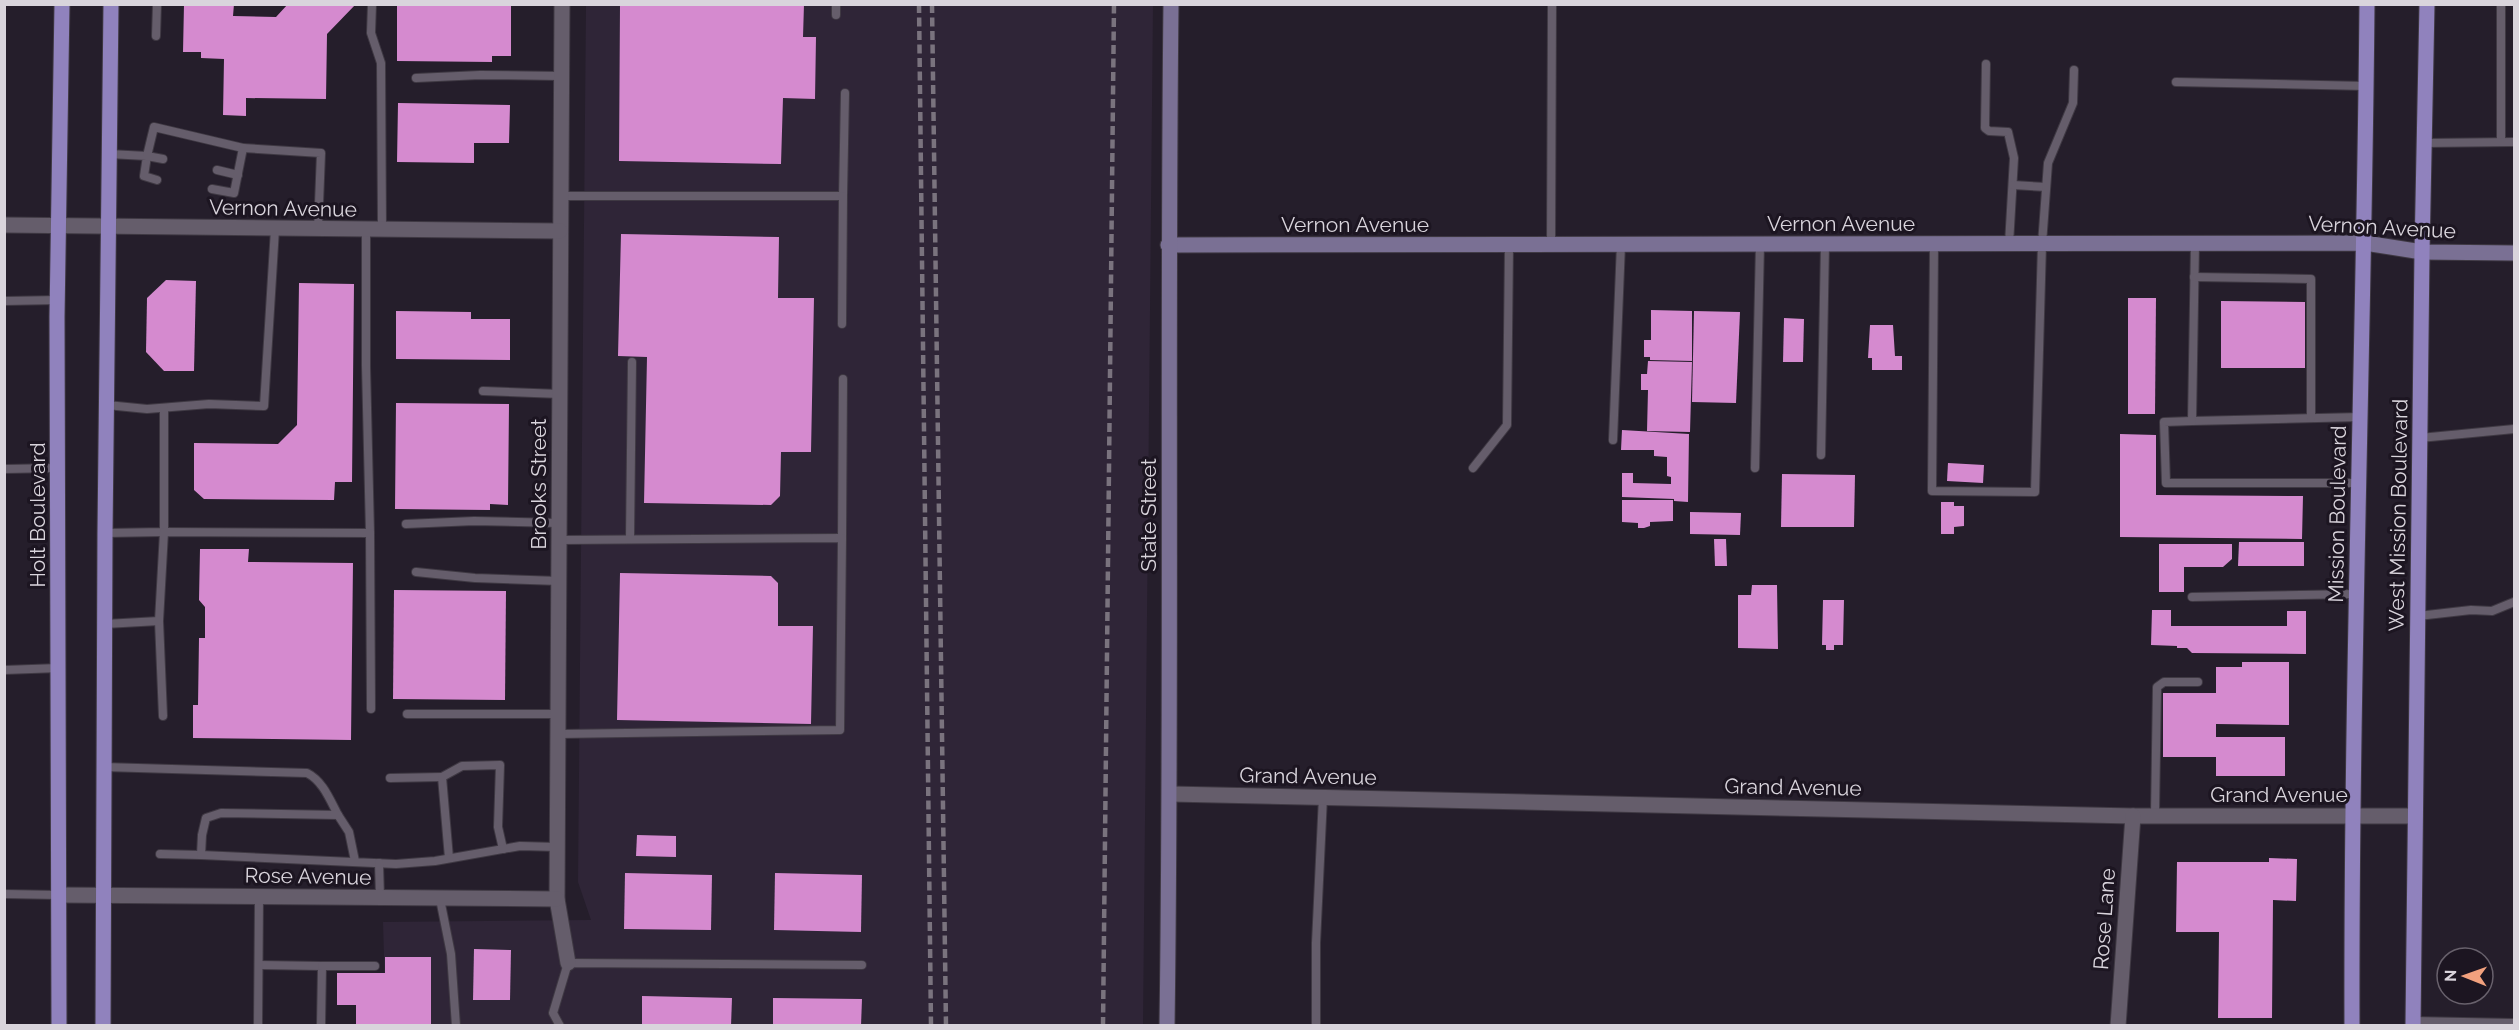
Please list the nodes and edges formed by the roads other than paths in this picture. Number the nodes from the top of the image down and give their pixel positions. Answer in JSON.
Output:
{"nodes":[{"id":1,"x":63,"y":4,"type":"edge"},
{"id":2,"x":111,"y":4,"type":"edge"},
{"id":3,"x":157,"y":4,"type":"edge"},
{"id":4,"x":372,"y":4,"type":"edge"},
{"id":5,"x":562,"y":4,"type":"edge"},
{"id":6,"x":836,"y":4,"type":"edge"},
{"id":7,"x":1170,"y":4,"type":"edge"},
{"id":8,"x":1552,"y":4,"type":"edge"},
{"id":9,"x":2367,"y":4,"type":"edge"},
{"id":10,"x":2427,"y":4,"type":"edge"},
{"id":11,"x":2501,"y":4,"type":"edge"},
{"id":12,"x":836,"y":15,"type":"dead end"},
{"id":13,"x":156,"y":36,"type":"dead end"},
{"id":14,"x":1986,"y":64,"type":"dead end"},
{"id":15,"x":2074,"y":70,"type":"dead end"},
{"id":16,"x":561,"y":76,"type":"junction"},
{"id":17,"x":416,"y":78,"type":"dead end"},
{"id":18,"x":2176,"y":82,"type":"dead end"},
{"id":19,"x":2366,"y":86,"type":"junction"},
{"id":20,"x":845,"y":93,"type":"dead end"},
{"id":21,"x":2501,"y":142,"type":"junction"},
{"id":22,"x":2514,"y":142,"type":"edge"},
{"id":23,"x":2424,"y":143,"type":"junction"},
{"id":24,"x":243,"y":148,"type":"junction"},
{"id":25,"x":109,"y":154,"type":"junction"},
{"id":26,"x":147,"y":156,"type":"junction"},
{"id":27,"x":162,"y":159,"type":"dead end"},
{"id":28,"x":216,"y":170,"type":"dead end"},
{"id":29,"x":238,"y":174,"type":"junction"},
{"id":30,"x":157,"y":180,"type":"dead end"},
{"id":31,"x":2013,"y":185,"type":"junction"},
{"id":32,"x":2046,"y":188,"type":"junction"},
{"id":33,"x":212,"y":189,"type":"dead end"},
{"id":34,"x":561,"y":196,"type":"junction"},
{"id":35,"x":843,"y":196,"type":"junction"},
{"id":36,"x":4,"y":225,"type":"edge"},
{"id":37,"x":60,"y":226,"type":"junction"},
{"id":38,"x":109,"y":227,"type":"junction"},
{"id":39,"x":275,"y":229,"type":"junction"},
{"id":40,"x":318,"y":229,"type":"junction"},
{"id":41,"x":366,"y":230,"type":"junction"},
{"id":42,"x":382,"y":230,"type":"junction"},
{"id":43,"x":560,"y":231,"type":"junction"},
{"id":44,"x":2042,"y":243,"type":"junction"},
{"id":45,"x":2195,"y":243,"type":"junction"},
{"id":46,"x":2365,"y":243,"type":"junction"},
{"id":47,"x":1621,"y":244,"type":"junction"},
{"id":48,"x":1760,"y":244,"type":"junction"},
{"id":49,"x":1825,"y":244,"type":"junction"},
{"id":50,"x":1934,"y":244,"type":"junction"},
{"id":51,"x":2009,"y":244,"type":"junction"},
{"id":52,"x":1168,"y":245,"type":"junction"},
{"id":53,"x":1509,"y":245,"type":"junction"},
{"id":54,"x":1551,"y":245,"type":"junction"},
{"id":55,"x":2422,"y":252,"type":"junction"},
{"id":56,"x":2514,"y":253,"type":"edge"},
{"id":57,"x":2194,"y":277,"type":"junction"},
{"id":58,"x":58,"y":300,"type":"junction"},
{"id":59,"x":4,"y":301,"type":"edge"},
{"id":60,"x":842,"y":324,"type":"dead end"},
{"id":61,"x":632,"y":362,"type":"dead end"},
{"id":62,"x":843,"y":379,"type":"dead end"},
{"id":63,"x":483,"y":391,"type":"dead end"},
{"id":64,"x":560,"y":394,"type":"junction"},
{"id":65,"x":108,"y":405,"type":"junction"},
{"id":66,"x":164,"y":408,"type":"junction"},
{"id":67,"x":2361,"y":417,"type":"junction"},
{"id":68,"x":2311,"y":418,"type":"junction"},
{"id":69,"x":2192,"y":421,"type":"junction"},
{"id":70,"x":2514,"y":429,"type":"edge"},
{"id":71,"x":2420,"y":438,"type":"junction"},
{"id":72,"x":1613,"y":440,"type":"dead end"},
{"id":73,"x":1821,"y":455,"type":"dead end"},
{"id":74,"x":58,"y":468,"type":"junction"},
{"id":75,"x":1473,"y":468,"type":"dead end"},
{"id":76,"x":1755,"y":468,"type":"dead end"},
{"id":77,"x":4,"y":469,"type":"edge"},
{"id":78,"x":2359,"y":483,"type":"junction"},
{"id":79,"x":406,"y":524,"type":"dead end"},
{"id":80,"x":559,"y":524,"type":"junction"},
{"id":81,"x":164,"y":532,"type":"junction"},
{"id":82,"x":105,"y":533,"type":"junction"},
{"id":83,"x":370,"y":533,"type":"junction"},
{"id":84,"x":842,"y":538,"type":"junction"},
{"id":85,"x":630,"y":539,"type":"junction"},
{"id":86,"x":559,"y":540,"type":"junction"},
{"id":87,"x":416,"y":572,"type":"dead end"},
{"id":88,"x":558,"y":581,"type":"junction"},
{"id":89,"x":2356,"y":594,"type":"junction"},
{"id":90,"x":2192,"y":597,"type":"dead end"},
{"id":91,"x":2514,"y":602,"type":"edge"},
{"id":92,"x":2418,"y":616,"type":"junction"},
{"id":93,"x":159,"y":621,"type":"junction"},
{"id":94,"x":105,"y":624,"type":"junction"},
{"id":95,"x":59,"y":668,"type":"junction"},
{"id":96,"x":4,"y":670,"type":"edge"},
{"id":97,"x":2198,"y":682,"type":"dead end"},
{"id":98,"x":371,"y":708,"type":"dead end"},
{"id":99,"x":407,"y":714,"type":"dead end"},
{"id":100,"x":558,"y":714,"type":"junction"},
{"id":101,"x":163,"y":716,"type":"dead end"},
{"id":102,"x":558,"y":734,"type":"junction"},
{"id":103,"x":104,"y":767,"type":"junction"},
{"id":104,"x":442,"y":777,"type":"junction"},
{"id":105,"x":390,"y":778,"type":"dead end"},
{"id":106,"x":1171,"y":794,"type":"junction"},
{"id":107,"x":1323,"y":797,"type":"junction"},
{"id":108,"x":338,"y":815,"type":"junction"},
{"id":109,"x":2155,"y":815,"type":"junction"},
{"id":110,"x":2352,"y":815,"type":"junction"},
{"id":111,"x":2133,"y":816,"type":"junction"},
{"id":112,"x":2415,"y":816,"type":"junction"},
{"id":113,"x":557,"y":847,"type":"junction"},
{"id":114,"x":503,"y":849,"type":"junction"},
{"id":115,"x":160,"y":854,"type":"dead end"},
{"id":116,"x":201,"y":855,"type":"junction"},
{"id":117,"x":449,"y":858,"type":"junction"},
{"id":118,"x":355,"y":861,"type":"junction"},
{"id":119,"x":379,"y":863,"type":"junction"},
{"id":120,"x":4,"y":894,"type":"edge"},
{"id":121,"x":59,"y":895,"type":"junction"},
{"id":122,"x":104,"y":895,"type":"junction"},
{"id":123,"x":259,"y":897,"type":"junction"},
{"id":124,"x":380,"y":898,"type":"junction"},
{"id":125,"x":440,"y":898,"type":"junction"},
{"id":126,"x":557,"y":899,"type":"junction"},
{"id":127,"x":568,"y":963,"type":"junction"},
{"id":128,"x":259,"y":965,"type":"junction"},
{"id":129,"x":862,"y":965,"type":"dead end"},
{"id":130,"x":322,"y":966,"type":"junction"},
{"id":131,"x":375,"y":966,"type":"dead end"},
{"id":132,"x":2413,"y":1023,"type":"edge"},
{"id":133,"x":2514,"y":1023,"type":"edge"},
{"id":134,"x":59,"y":1026,"type":"edge"},
{"id":135,"x":103,"y":1026,"type":"edge"},
{"id":136,"x":258,"y":1026,"type":"edge"},
{"id":137,"x":321,"y":1026,"type":"edge"},
{"id":138,"x":456,"y":1026,"type":"edge"},
{"id":139,"x":560,"y":1026,"type":"edge"},
{"id":140,"x":1167,"y":1026,"type":"edge"},
{"id":141,"x":1316,"y":1026,"type":"edge"},
{"id":142,"x":2118,"y":1026,"type":"edge"},
{"id":143,"x":2352,"y":1026,"type":"edge"}],
"edges":[{"from":1,"to":37,"type":"main road","name":"Holt Boulevard"},
{"from":2,"to":25,"type":"main road"},
{"from":3,"to":13,"type":"lane"},
{"from":4,"to":42,"type":"lane"},
{"from":5,"to":16,"type":"street","name":"Brooks Street"},
{"from":6,"to":12,"type":"lane"},
{"from":7,"to":52,"type":"street","name":"State Street"},
{"from":8,"to":54,"type":"lane"},
{"from":9,"to":19,"type":"main road","name":"Mission Boulevard"},
{"from":10,"to":23,"type":"main road","name":"West Mission Boulevard"},
{"from":11,"to":21,"type":"lane"},
{"from":14,"to":31,"type":"lane"},
{"from":15,"to":32,"type":"lane"},
{"from":16,"to":17,"type":"lane"},
{"from":16,"to":34,"type":"street","name":"Brooks Street"},
{"from":18,"to":19,"type":"lane"},
{"from":19,"to":46,"type":"main road","name":"Mission Boulevard"},
{"from":20,"to":35,"type":"lane"},
{"from":21,"to":22,"type":"lane"},
{"from":21,"to":23,"type":"lane"},
{"from":23,"to":55,"type":"main road","name":"West Mission Boulevard"},
{"from":24,"to":26,"type":"lane"},
{"from":24,"to":29,"type":"lane"},
{"from":24,"to":40,"type":"lane"},
{"from":25,"to":26,"type":"lane"},
{"from":25,"to":38,"type":"main road"},
{"from":26,"to":27,"type":"lane"},
{"from":26,"to":30,"type":"lane"},
{"from":28,"to":29,"type":"lane"},
{"from":29,"to":33,"type":"lane"},
{"from":31,"to":32,"type":"lane"},
{"from":31,"to":51,"type":"lane"},
{"from":32,"to":44,"type":"lane"},
{"from":34,"to":35,"type":"lane"},
{"from":34,"to":43,"type":"street","name":"Brooks Street"},
{"from":35,"to":60,"type":"lane"},
{"from":36,"to":37,"type":"street","name":"Vernon Avenue"},
{"from":37,"to":38,"type":"street","name":"Vernon Avenue"},
{"from":37,"to":58,"type":"main road","name":"Holt Boulevard"},
{"from":38,"to":39,"type":"street","name":"Vernon Avenue"},
{"from":38,"to":65,"type":"main road"},
{"from":39,"to":40,"type":"street","name":"Vernon Avenue"},
{"from":39,"to":66,"type":"lane"},
{"from":40,"to":41,"type":"street","name":"Vernon Avenue"},
{"from":41,"to":42,"type":"street","name":"Vernon Avenue"},
{"from":41,"to":83,"type":"lane"},
{"from":42,"to":43,"type":"street","name":"Vernon Avenue"},
{"from":43,"to":64,"type":"street","name":"Brooks Street"},
{"from":44,"to":45,"type":"street","name":"Vernon Avenue"},
{"from":44,"to":50,"type":"lane"},
{"from":44,"to":51,"type":"street","name":"Vernon Avenue"},
{"from":45,"to":46,"type":"street","name":"Vernon Avenue"},
{"from":45,"to":57,"type":"lane"},
{"from":46,"to":55,"type":"street","name":"Vernon Avenue"},
{"from":46,"to":67,"type":"main road","name":"Mission Boulevard"},
{"from":47,"to":48,"type":"street","name":"Vernon Avenue"},
{"from":47,"to":54,"type":"street","name":"Vernon Avenue"},
{"from":47,"to":72,"type":"lane"},
{"from":48,"to":49,"type":"street","name":"Vernon Avenue"},
{"from":48,"to":76,"type":"lane"},
{"from":49,"to":50,"type":"street","name":"Vernon Avenue"},
{"from":49,"to":73,"type":"lane"},
{"from":50,"to":51,"type":"street","name":"Vernon Avenue"},
{"from":52,"to":53,"type":"street","name":"Vernon Avenue"},
{"from":52,"to":106,"type":"street","name":"State Street"},
{"from":53,"to":54,"type":"street","name":"Vernon Avenue"},
{"from":53,"to":75,"type":"lane"},
{"from":55,"to":56,"type":"street","name":"Vernon Avenue"},
{"from":55,"to":71,"type":"main road","name":"West Mission Boulevard"},
{"from":57,"to":68,"type":"lane"},
{"from":57,"to":69,"type":"lane"},
{"from":58,"to":59,"type":"lane"},
{"from":58,"to":74,"type":"main road","name":"Holt Boulevard"},
{"from":61,"to":85,"type":"lane"},
{"from":62,"to":84,"type":"lane"},
{"from":63,"to":64,"type":"lane"},
{"from":64,"to":80,"type":"street","name":"Brooks Street"},
{"from":65,"to":66,"type":"lane"},
{"from":65,"to":82,"type":"main road"},
{"from":66,"to":81,"type":"lane"},
{"from":67,"to":68,"type":"lane"},
{"from":67,"to":78,"type":"main road","name":"Mission Boulevard"},
{"from":68,"to":69,"type":"lane"},
{"from":69,"to":78,"type":"lane"},
{"from":70,"to":71,"type":"lane"},
{"from":71,"to":92,"type":"main road","name":"West Mission Boulevard"},
{"from":74,"to":77,"type":"lane"},
{"from":74,"to":95,"type":"main road","name":"Holt Boulevard"},
{"from":78,"to":89,"type":"main road","name":"Mission Boulevard"},
{"from":79,"to":80,"type":"lane"},
{"from":80,"to":86,"type":"street","name":"Brooks Street"},
{"from":81,"to":82,"type":"lane"},
{"from":81,"to":83,"type":"lane"},
{"from":81,"to":93,"type":"lane"},
{"from":82,"to":94,"type":"main road"},
{"from":83,"to":98,"type":"lane"},
{"from":84,"to":85,"type":"lane"},
{"from":84,"to":102,"type":"lane"},
{"from":85,"to":86,"type":"lane"},
{"from":86,"to":88,"type":"street","name":"Brooks Street"},
{"from":87,"to":88,"type":"lane"},
{"from":88,"to":100,"type":"street","name":"Brooks Street"},
{"from":89,"to":90,"type":"lane"},
{"from":89,"to":110,"type":"main road","name":"Mission Boulevard"},
{"from":91,"to":92,"type":"lane"},
{"from":92,"to":112,"type":"main road","name":"West Mission Boulevard"},
{"from":93,"to":94,"type":"lane"},
{"from":93,"to":101,"type":"lane"},
{"from":94,"to":103,"type":"main road"},
{"from":95,"to":96,"type":"lane"},
{"from":95,"to":121,"type":"main road","name":"Holt Boulevard"},
{"from":97,"to":109,"type":"lane"},
{"from":99,"to":100,"type":"lane"},
{"from":100,"to":102,"type":"street","name":"Brooks Street"},
{"from":102,"to":113,"type":"street","name":"Brooks Street"},
{"from":103,"to":108,"type":"lane"},
{"from":103,"to":122,"type":"main road"},
{"from":104,"to":105,"type":"lane"},
{"from":104,"to":114,"type":"lane"},
{"from":104,"to":117,"type":"lane"},
{"from":106,"to":107,"type":"street","name":"Grand Avenue"},
{"from":106,"to":140,"type":"street","name":"State Street"},
{"from":107,"to":111,"type":"street","name":"Grand Avenue"},
{"from":107,"to":141,"type":"lane"},
{"from":108,"to":116,"type":"lane"},
{"from":108,"to":118,"type":"lane"},
{"from":109,"to":110,"type":"street","name":"Grand Avenue"},
{"from":109,"to":111,"type":"street","name":"Grand Avenue"},
{"from":110,"to":112,"type":"street","name":"Grand Avenue"},
{"from":110,"to":143,"type":"main road","name":"Mission Boulevard"},
{"from":111,"to":142,"type":"street","name":"Rose Lane"},
{"from":112,"to":132,"type":"main road","name":"West Mission Boulevard"},
{"from":113,"to":114,"type":"lane"},
{"from":113,"to":126,"type":"street","name":"Brooks Street"},
{"from":114,"to":117,"type":"lane"},
{"from":115,"to":116,"type":"lane"},
{"from":116,"to":118,"type":"lane"},
{"from":117,"to":119,"type":"lane"},
{"from":118,"to":119,"type":"lane"},
{"from":119,"to":124,"type":"lane"},
{"from":120,"to":121,"type":"lane"},
{"from":121,"to":122,"type":"street","name":"Rose Avenue"},
{"from":121,"to":134,"type":"main road","name":"Holt Boulevard"},
{"from":122,"to":123,"type":"street","name":"Rose Avenue"},
{"from":122,"to":135,"type":"main road"},
{"from":123,"to":124,"type":"street","name":"Rose Avenue"},
{"from":123,"to":128,"type":"lane"},
{"from":124,"to":125,"type":"street","name":"Rose Avenue"},
{"from":125,"to":126,"type":"street","name":"Rose Avenue"},
{"from":125,"to":138,"type":"lane"},
{"from":126,"to":127,"type":"street","name":"Brooks Street"},
{"from":127,"to":129,"type":"lane"},
{"from":127,"to":139,"type":"lane"},
{"from":128,"to":130,"type":"lane"},
{"from":128,"to":136,"type":"lane"},
{"from":130,"to":131,"type":"lane"},
{"from":130,"to":137,"type":"lane"},
{"from":132,"to":133,"type":"lane"}]}
